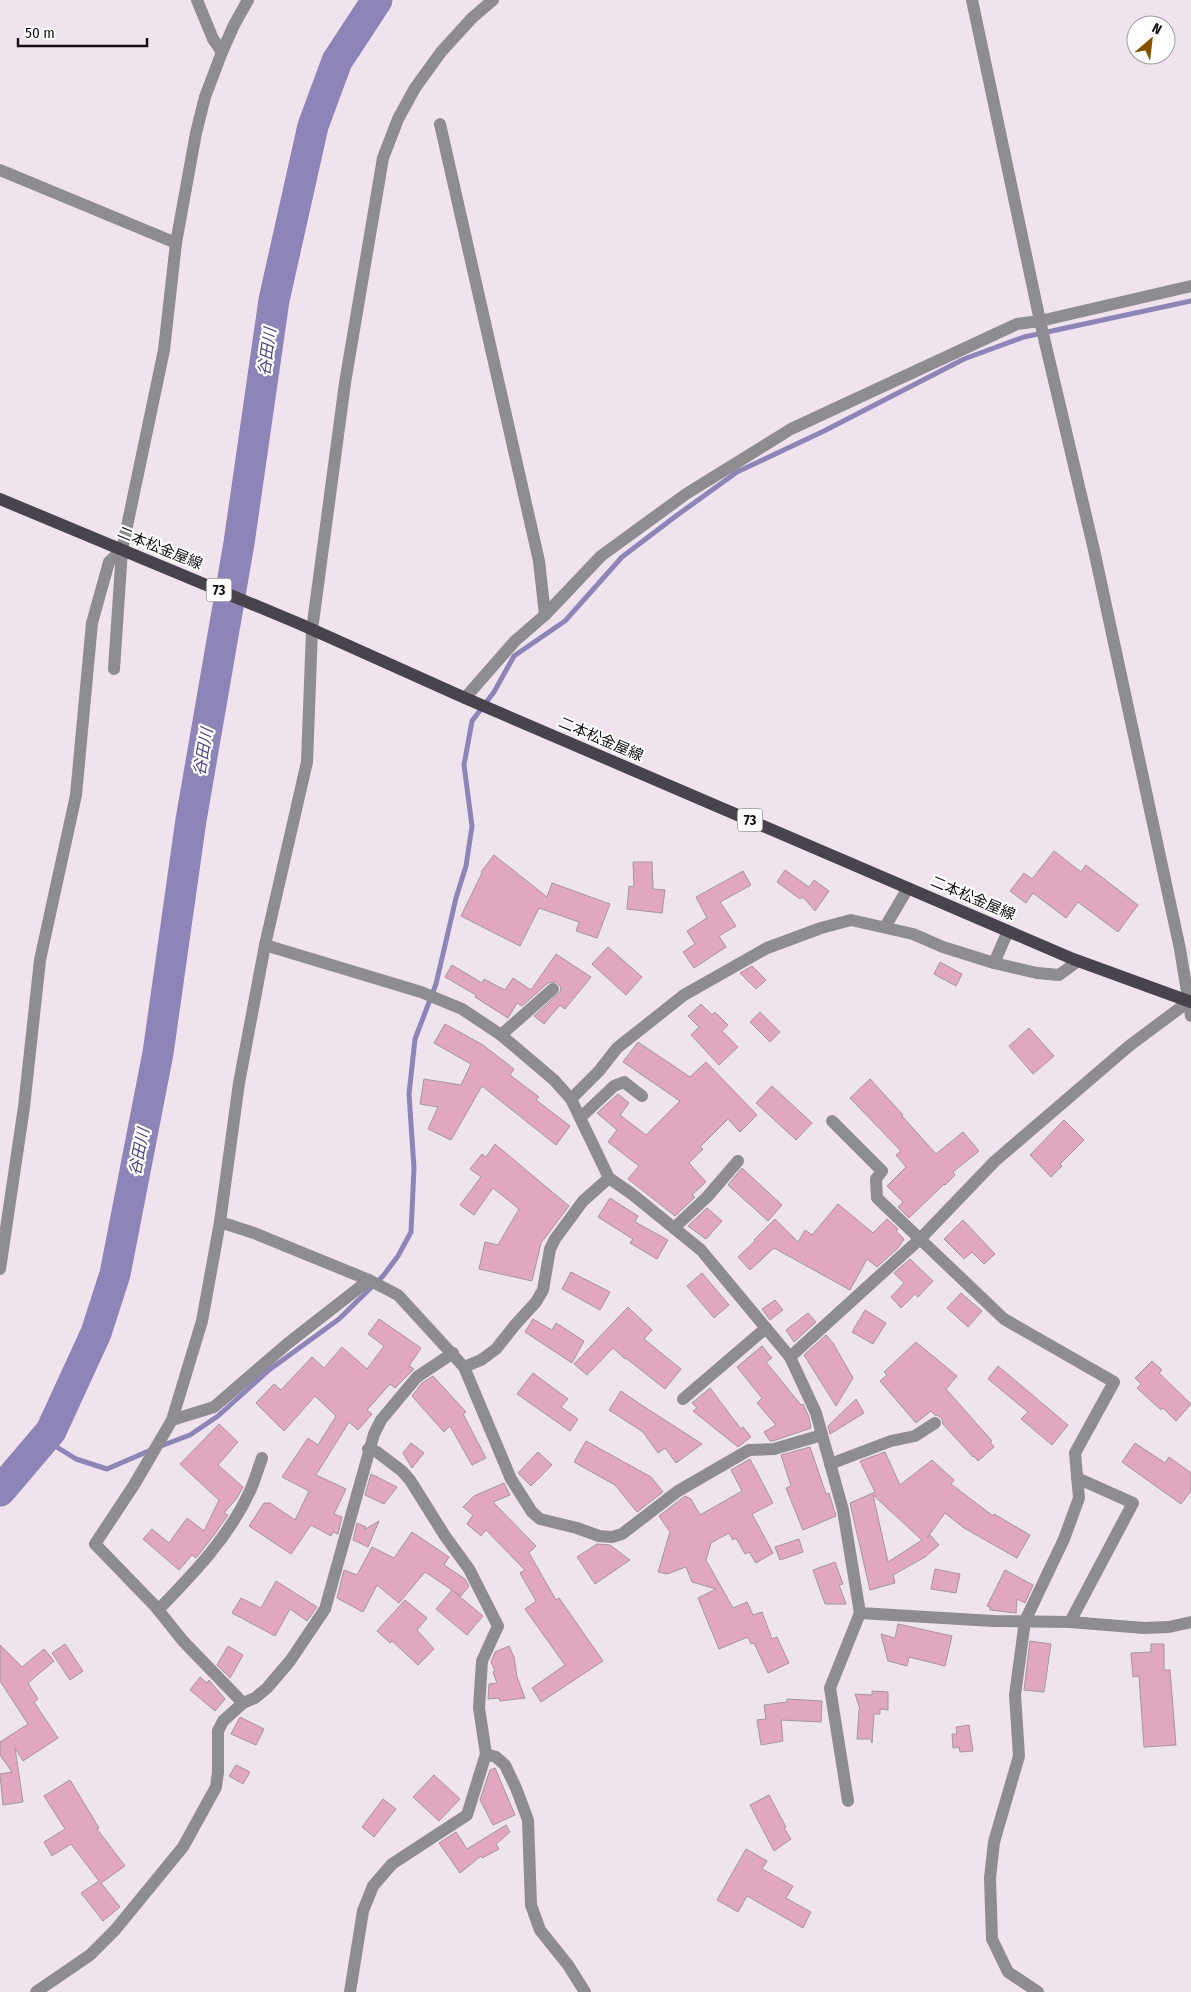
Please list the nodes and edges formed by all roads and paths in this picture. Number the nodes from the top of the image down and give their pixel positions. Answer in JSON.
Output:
{"nodes":[{"id":1,"x":197,"y":0,"type":"edge"},
{"id":2,"x":248,"y":0,"type":"edge"},
{"id":3,"x":493,"y":0,"type":"edge"},
{"id":4,"x":972,"y":0,"type":"edge"},
{"id":5,"x":222,"y":52,"type":"junction"},
{"id":6,"x":440,"y":124,"type":"dead end"},
{"id":7,"x":0,"y":170,"type":"edge"},
{"id":8,"x":176,"y":243,"type":"junction"},
{"id":9,"x":1191,"y":286,"type":"edge"},
{"id":10,"x":1040,"y":321,"type":"junction"},
{"id":11,"x":0,"y":499,"type":"edge"},
{"id":12,"x":122,"y":550,"type":"junction"},
{"id":13,"x":545,"y":615,"type":"junction"},
{"id":14,"x":312,"y":630,"type":"junction"},
{"id":15,"x":114,"y":669,"type":"dead end"},
{"id":16,"x":465,"y":698,"type":"junction"},
{"id":17,"x":908,"y":888,"type":"junction"},
{"id":18,"x":885,"y":927,"type":"junction"},
{"id":19,"x":1008,"y":931,"type":"junction"},
{"id":20,"x":265,"y":945,"type":"junction"},
{"id":21,"x":1078,"y":961,"type":"junction"},
{"id":22,"x":994,"y":963,"type":"junction"},
{"id":23,"x":554,"y":989,"type":"dead end"},
{"id":24,"x":1189,"y":1002,"type":"edge"},
{"id":25,"x":1191,"y":1016,"type":"edge"},
{"id":26,"x":501,"y":1036,"type":"junction"},
{"id":27,"x":642,"y":1096,"type":"dead end"},
{"id":28,"x":571,"y":1099,"type":"junction"},
{"id":29,"x":580,"y":1118,"type":"junction"},
{"id":30,"x":832,"y":1121,"type":"dead end"},
{"id":31,"x":738,"y":1160,"type":"dead end"},
{"id":32,"x":609,"y":1178,"type":"junction"},
{"id":33,"x":220,"y":1222,"type":"junction"},
{"id":34,"x":674,"y":1228,"type":"junction"},
{"id":35,"x":921,"y":1238,"type":"junction"},
{"id":36,"x":0,"y":1269,"type":"edge"},
{"id":37,"x":369,"y":1280,"type":"junction"},
{"id":38,"x":766,"y":1328,"type":"junction"},
{"id":39,"x":453,"y":1352,"type":"junction"},
{"id":40,"x":790,"y":1357,"type":"junction"},
{"id":41,"x":464,"y":1367,"type":"junction"},
{"id":42,"x":683,"y":1400,"type":"dead end"},
{"id":43,"x":172,"y":1420,"type":"junction"},
{"id":44,"x":935,"y":1423,"type":"dead end"},
{"id":45,"x":822,"y":1435,"type":"junction"},
{"id":46,"x":368,"y":1449,"type":"junction"},
{"id":47,"x":262,"y":1458,"type":"dead end"},
{"id":48,"x":830,"y":1464,"type":"junction"},
{"id":49,"x":1077,"y":1478,"type":"junction"},
{"id":50,"x":158,"y":1610,"type":"junction"},
{"id":51,"x":860,"y":1613,"type":"junction"},
{"id":52,"x":1025,"y":1621,"type":"junction"},
{"id":53,"x":1070,"y":1622,"type":"junction"},
{"id":54,"x":1191,"y":1622,"type":"edge"},
{"id":55,"x":243,"y":1703,"type":"junction"},
{"id":56,"x":486,"y":1754,"type":"junction"},
{"id":57,"x":848,"y":1802,"type":"dead end"},
{"id":58,"x":36,"y":1992,"type":"edge"},
{"id":59,"x":350,"y":1992,"type":"edge"},
{"id":60,"x":585,"y":1992,"type":"edge"},
{"id":61,"x":1038,"y":1992,"type":"edge"}],
"edges":[{"from":1,"to":5,"type":"street"},
{"from":2,"to":5,"type":"street"},
{"from":3,"to":14,"type":"street"},
{"from":4,"to":10,"type":"street"},
{"from":5,"to":8,"type":"street"},
{"from":6,"to":13,"type":"street"},
{"from":7,"to":8,"type":"street"},
{"from":8,"to":12,"type":"street"},
{"from":9,"to":10,"type":"street"},
{"from":10,"to":13,"type":"street"},
{"from":10,"to":24,"type":"street"},
{"from":11,"to":12,"type":"main road","name":"二本松金屋線","number":"73"},
{"from":12,"to":14,"type":"main road","name":"二本松金屋線","number":"73"},
{"from":12,"to":15,"type":"street"},
{"from":12,"to":36,"type":"street"},
{"from":13,"to":16,"type":"street"},
{"from":14,"to":16,"type":"main road","name":"二本松金屋線","number":"73"},
{"from":14,"to":20,"type":"street"},
{"from":16,"to":17,"type":"main road","name":"二本松金屋線","number":"73"},
{"from":17,"to":18,"type":"street"},
{"from":17,"to":19,"type":"main road","name":"二本松金屋線","number":"73"},
{"from":18,"to":22,"type":"street"},
{"from":18,"to":28,"type":"street"},
{"from":19,"to":21,"type":"main road","name":"二本松金屋線","number":"73"},
{"from":19,"to":22,"type":"street"},
{"from":20,"to":26,"type":"street"},
{"from":20,"to":33,"type":"street"},
{"from":21,"to":22,"type":"street"},
{"from":21,"to":24,"type":"main road","name":"二本松金屋線","number":"73"},
{"from":23,"to":26,"type":"street"},
{"from":24,"to":25,"type":"street"},
{"from":24,"to":35,"type":"street"},
{"from":26,"to":28,"type":"street"},
{"from":27,"to":29,"type":"street"},
{"from":28,"to":29,"type":"street"},
{"from":29,"to":32,"type":"street"},
{"from":30,"to":35,"type":"street"},
{"from":31,"to":34,"type":"street"},
{"from":32,"to":34,"type":"street"},
{"from":32,"to":41,"type":"street"},
{"from":33,"to":37,"type":"street"},
{"from":33,"to":43,"type":"street"},
{"from":34,"to":38,"type":"street"},
{"from":35,"to":40,"type":"street"},
{"from":35,"to":49,"type":"street"},
{"from":37,"to":39,"type":"street"},
{"from":37,"to":43,"type":"street"},
{"from":38,"to":40,"type":"street"},
{"from":38,"to":42,"type":"street"},
{"from":39,"to":41,"type":"street"},
{"from":39,"to":46,"type":"street"},
{"from":40,"to":45,"type":"street"},
{"from":41,"to":45,"type":"street"},
{"from":43,"to":50,"type":"street"},
{"from":44,"to":48,"type":"street"},
{"from":45,"to":48,"type":"street"},
{"from":46,"to":55,"type":"street"},
{"from":46,"to":56,"type":"street"},
{"from":47,"to":50,"type":"street"},
{"from":48,"to":51,"type":"street"},
{"from":49,"to":52,"type":"street"},
{"from":49,"to":53,"type":"street"},
{"from":50,"to":55,"type":"street"},
{"from":51,"to":52,"type":"street"},
{"from":51,"to":57,"type":"street"},
{"from":52,"to":53,"type":"street"},
{"from":52,"to":61,"type":"street"},
{"from":53,"to":54,"type":"street"},
{"from":55,"to":58,"type":"street"},
{"from":56,"to":59,"type":"street"},
{"from":56,"to":60,"type":"street"}]}
